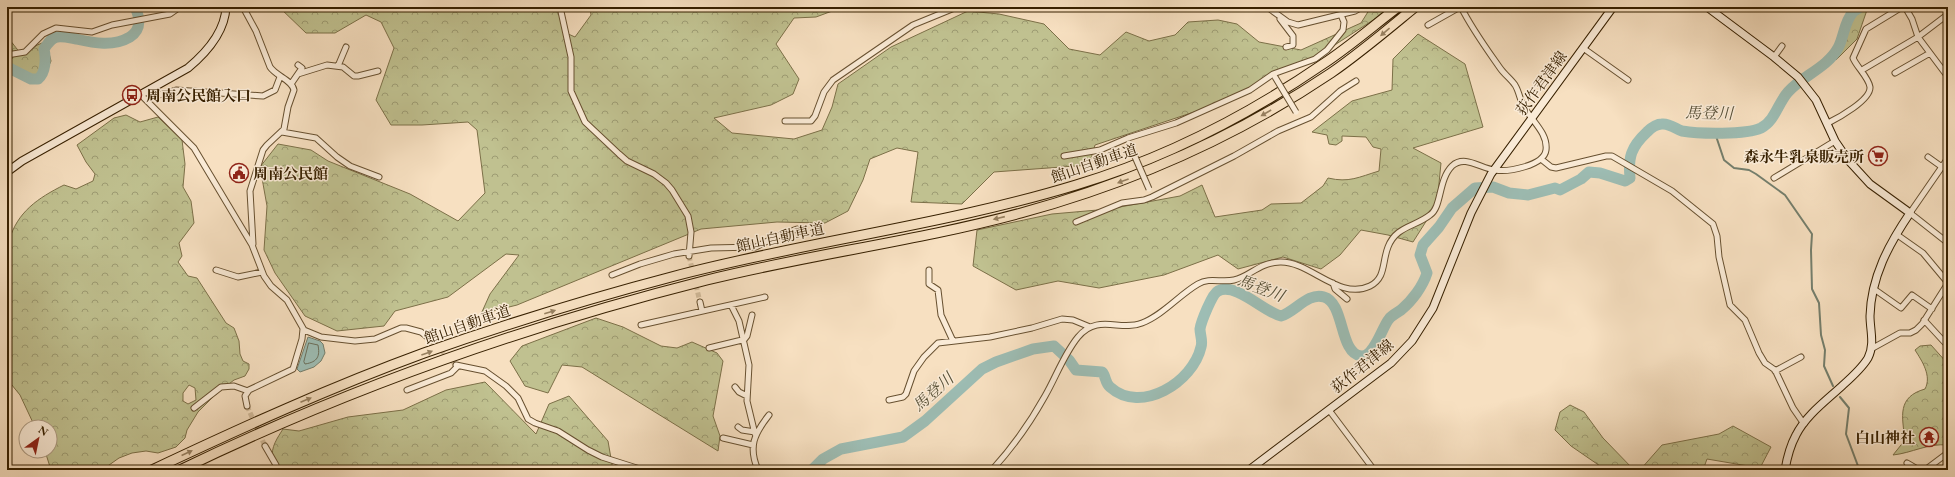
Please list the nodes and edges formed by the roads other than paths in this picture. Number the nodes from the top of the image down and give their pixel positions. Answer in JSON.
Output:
{"nodes":[{"id":1,"x":180,"y":7,"type":"edge"},
{"id":2,"x":226,"y":7,"type":"edge"},
{"id":3,"x":243,"y":7,"type":"edge"},
{"id":4,"x":560,"y":7,"type":"edge"},
{"id":5,"x":957,"y":7,"type":"edge"},
{"id":6,"x":1267,"y":7,"type":"edge"},
{"id":7,"x":1362,"y":7,"type":"edge"},
{"id":8,"x":1398,"y":7,"type":"edge"},
{"id":9,"x":1414,"y":7,"type":"edge"},
{"id":10,"x":1460,"y":7,"type":"edge"},
{"id":11,"x":1613,"y":7,"type":"edge"},
{"id":12,"x":1707,"y":7,"type":"edge"},
{"id":13,"x":1904,"y":7,"type":"edge"},
{"id":14,"x":1341,"y":15,"type":"junction"},
{"id":15,"x":1947,"y":15,"type":"dead end"},
{"id":16,"x":1278,"y":16,"type":"junction"},
{"id":17,"x":1428,"y":25,"type":"dead end"},
{"id":18,"x":1918,"y":37,"type":"junction"},
{"id":19,"x":1782,"y":46,"type":"dead end"},
{"id":20,"x":346,"y":47,"type":"dead end"},
{"id":21,"x":1286,"y":47,"type":"dead end"},
{"id":22,"x":1583,"y":48,"type":"junction"},
{"id":23,"x":1930,"y":53,"type":"junction"},
{"id":24,"x":7,"y":55,"type":"edge"},
{"id":25,"x":1774,"y":56,"type":"junction"},
{"id":26,"x":298,"y":65,"type":"dead end"},
{"id":27,"x":338,"y":66,"type":"junction"},
{"id":28,"x":1862,"y":70,"type":"junction"},
{"id":29,"x":378,"y":71,"type":"dead end"},
{"id":30,"x":1895,"y":73,"type":"dead end"},
{"id":31,"x":298,"y":74,"type":"junction"},
{"id":32,"x":1274,"y":75,"type":"junction"},
{"id":33,"x":280,"y":77,"type":"junction"},
{"id":34,"x":1948,"y":77,"type":"edge"},
{"id":35,"x":1628,"y":80,"type":"dead end"},
{"id":36,"x":1356,"y":81,"type":"dead end"},
{"id":37,"x":291,"y":84,"type":"junction"},
{"id":38,"x":141,"y":95,"type":"junction"},
{"id":39,"x":147,"y":100,"type":"junction"},
{"id":40,"x":1532,"y":118,"type":"junction"},
{"id":41,"x":785,"y":121,"type":"dead end"},
{"id":42,"x":1302,"y":122,"type":"junction"},
{"id":43,"x":1828,"y":123,"type":"junction"},
{"id":44,"x":282,"y":132,"type":"junction"},
{"id":45,"x":1128,"y":141,"type":"junction"},
{"id":46,"x":1835,"y":141,"type":"junction"},
{"id":47,"x":1064,"y":156,"type":"dead end"},
{"id":48,"x":1928,"y":157,"type":"dead end"},
{"id":49,"x":1948,"y":158,"type":"edge"},
{"id":50,"x":1540,"y":159,"type":"junction"},
{"id":51,"x":1942,"y":167,"type":"junction"},
{"id":52,"x":7,"y":172,"type":"edge"},
{"id":53,"x":1493,"y":172,"type":"junction"},
{"id":54,"x":379,"y":177,"type":"dead end"},
{"id":55,"x":1774,"y":178,"type":"dead end"},
{"id":56,"x":1152,"y":197,"type":"junction"},
{"id":57,"x":1910,"y":213,"type":"junction"},
{"id":58,"x":1076,"y":222,"type":"dead end"},
{"id":59,"x":797,"y":229,"type":"dead end"},
{"id":60,"x":1896,"y":234,"type":"junction"},
{"id":61,"x":1948,"y":243,"type":"edge"},
{"id":62,"x":252,"y":245,"type":"junction"},
{"id":63,"x":688,"y":254,"type":"junction"},
{"id":64,"x":216,"y":270,"type":"dead end"},
{"id":65,"x":928,"y":270,"type":"dead end"},
{"id":66,"x":262,"y":272,"type":"junction"},
{"id":67,"x":612,"y":275,"type":"dead end"},
{"id":68,"x":1333,"y":283,"type":"junction"},
{"id":69,"x":1948,"y":283,"type":"edge"},
{"id":70,"x":1874,"y":289,"type":"junction"},
{"id":71,"x":765,"y":297,"type":"dead end"},
{"id":72,"x":1347,"y":299,"type":"dead end"},
{"id":73,"x":700,"y":302,"type":"tunnel mouth"},
{"id":74,"x":731,"y":305,"type":"junction"},
{"id":75,"x":1932,"y":309,"type":"junction"},
{"id":76,"x":702,"y":311,"type":"junction"},
{"id":77,"x":752,"y":315,"type":"dead end"},
{"id":78,"x":1924,"y":320,"type":"junction"},
{"id":79,"x":641,"y":325,"type":"dead end"},
{"id":80,"x":1090,"y":327,"type":"junction"},
{"id":81,"x":303,"y":329,"type":"junction"},
{"id":82,"x":430,"y":339,"type":"tunnel mouth"},
{"id":83,"x":743,"y":341,"type":"junction"},
{"id":84,"x":953,"y":341,"type":"junction"},
{"id":85,"x":1948,"y":346,"type":"edge"},
{"id":86,"x":709,"y":348,"type":"dead end"},
{"id":87,"x":1871,"y":349,"type":"junction"},
{"id":88,"x":1801,"y":357,"type":"dead end"},
{"id":89,"x":1775,"y":371,"type":"junction"},
{"id":90,"x":735,"y":387,"type":"dead end"},
{"id":91,"x":407,"y":390,"type":"dead end"},
{"id":92,"x":248,"y":391,"type":"junction"},
{"id":93,"x":747,"y":396,"type":"junction"},
{"id":94,"x":889,"y":400,"type":"dead end"},
{"id":95,"x":247,"y":406,"type":"tunnel mouth"},
{"id":96,"x":194,"y":408,"type":"dead end"},
{"id":97,"x":1329,"y":410,"type":"junction"},
{"id":98,"x":769,"y":415,"type":"dead end"},
{"id":99,"x":1804,"y":424,"type":"junction"},
{"id":100,"x":738,"y":426,"type":"dead end"},
{"id":101,"x":755,"y":433,"type":"junction"},
{"id":102,"x":723,"y":438,"type":"dead end"},
{"id":103,"x":753,"y":445,"type":"junction"},
{"id":104,"x":265,"y":446,"type":"tunnel mouth"},
{"id":105,"x":1945,"y":455,"type":"dead end"},
{"id":106,"x":1907,"y":463,"type":"dead end"},
{"id":107,"x":152,"y":470,"type":"edge"},
{"id":108,"x":180,"y":470,"type":"edge"},
{"id":109,"x":275,"y":470,"type":"edge"},
{"id":110,"x":643,"y":470,"type":"edge"},
{"id":111,"x":758,"y":470,"type":"edge"},
{"id":112,"x":992,"y":470,"type":"edge"},
{"id":113,"x":1249,"y":470,"type":"edge"},
{"id":114,"x":1374,"y":470,"type":"edge"},
{"id":115,"x":1785,"y":470,"type":"edge"},
{"id":116,"x":1920,"y":470,"type":"edge"},
{"id":117,"x":1925,"y":470,"type":"edge"}],
"edges":[{"from":1,"to":24,"type":"street"},
{"from":2,"to":38,"type":"street"},
{"from":3,"to":33,"type":"street"},
{"from":4,"to":63,"type":"street"},
{"from":5,"to":41,"type":"street"},
{"from":6,"to":16,"type":"street"},
{"from":7,"to":14,"type":"street"},
{"from":107,"to":8,"type":"highway","name":"館山自動車道","one_way":true},
{"from":9,"to":108,"type":"highway","name":"館山自動車道","one_way":true},
{"from":10,"to":17,"type":"street"},
{"from":10,"to":40,"type":"street"},
{"from":11,"to":22,"type":"street","name":"荻作君津線"},
{"from":12,"to":25,"type":"street"},
{"from":13,"to":18,"type":"street"},
{"from":13,"to":28,"type":"street"},
{"from":14,"to":16,"type":"street"},
{"from":14,"to":32,"type":"street"},
{"from":15,"to":18,"type":"street"},
{"from":16,"to":21,"type":"street"},
{"from":18,"to":23,"type":"street"},
{"from":18,"to":28,"type":"street"},
{"from":19,"to":25,"type":"street"},
{"from":20,"to":27,"type":"street"},
{"from":22,"to":35,"type":"street"},
{"from":22,"to":40,"type":"street","name":"荻作君津線"},
{"from":23,"to":30,"type":"street"},
{"from":23,"to":34,"type":"street"},
{"from":25,"to":43,"type":"street"},
{"from":26,"to":31,"type":"street"},
{"from":27,"to":29,"type":"street"},
{"from":27,"to":31,"type":"street"},
{"from":28,"to":43,"type":"street"},
{"from":31,"to":37,"type":"street"},
{"from":32,"to":42,"type":"street","bridge":true},
{"from":32,"to":45,"type":"street"},
{"from":33,"to":37,"type":"street"},
{"from":33,"to":39,"type":"street"},
{"from":36,"to":42,"type":"street"},
{"from":37,"to":44,"type":"street"},
{"from":38,"to":39,"type":"street"},
{"from":38,"to":52,"type":"street"},
{"from":39,"to":62,"type":"street"},
{"from":40,"to":50,"type":"street"},
{"from":40,"to":53,"type":"street","name":"荻作君津線"},
{"from":42,"to":56,"type":"street"},
{"from":43,"to":46,"type":"street"},
{"from":44,"to":54,"type":"street"},
{"from":44,"to":62,"type":"street"},
{"from":45,"to":47,"type":"street"},
{"from":45,"to":56,"type":"street","bridge":true},
{"from":46,"to":55,"type":"street"},
{"from":46,"to":57,"type":"street"},
{"from":48,"to":51,"type":"street"},
{"from":49,"to":51,"type":"street"},
{"from":50,"to":53,"type":"street"},
{"from":50,"to":89,"type":"street"},
{"from":51,"to":57,"type":"street"},
{"from":53,"to":68,"type":"street"},
{"from":53,"to":97,"type":"street","name":"荻作君津線"},
{"from":56,"to":58,"type":"street"},
{"from":57,"to":60,"type":"street"},
{"from":57,"to":61,"type":"street"},
{"from":59,"to":63,"type":"street"},
{"from":60,"to":69,"type":"street"},
{"from":60,"to":70,"type":"street"},
{"from":62,"to":66,"type":"street"},
{"from":63,"to":67,"type":"street"},
{"from":64,"to":66,"type":"street"},
{"from":65,"to":84,"type":"street"},
{"from":66,"to":81,"type":"street"},
{"from":68,"to":72,"type":"street"},
{"from":68,"to":80,"type":"street"},
{"from":69,"to":75,"type":"street"},
{"from":70,"to":75,"type":"street"},
{"from":70,"to":87,"type":"street"},
{"from":71,"to":74,"type":"street"},
{"from":73,"to":76,"type":"street"},
{"from":74,"to":76,"type":"street"},
{"from":74,"to":83,"type":"street"},
{"from":75,"to":78,"type":"street"},
{"from":76,"to":79,"type":"street"},
{"from":77,"to":83,"type":"street"},
{"from":78,"to":85,"type":"street"},
{"from":78,"to":87,"type":"street"},
{"from":80,"to":84,"type":"street"},
{"from":80,"to":112,"type":"street"},
{"from":81,"to":82,"type":"street"},
{"from":81,"to":92,"type":"street"},
{"from":83,"to":86,"type":"street"},
{"from":83,"to":93,"type":"street"},
{"from":84,"to":94,"type":"street"},
{"from":87,"to":99,"type":"street"},
{"from":88,"to":89,"type":"street"},
{"from":89,"to":99,"type":"street"},
{"from":90,"to":93,"type":"street"},
{"from":91,"to":110,"type":"street"},
{"from":92,"to":95,"type":"street"},
{"from":92,"to":96,"type":"street"},
{"from":93,"to":101,"type":"street"},
{"from":97,"to":113,"type":"street","name":"荻作君津線"},
{"from":97,"to":114,"type":"street"},
{"from":98,"to":101,"type":"street"},
{"from":99,"to":115,"type":"street"},
{"from":100,"to":101,"type":"street"},
{"from":101,"to":103,"type":"street"},
{"from":102,"to":103,"type":"street"},
{"from":103,"to":111,"type":"street"},
{"from":104,"to":109,"type":"street"},
{"from":105,"to":117,"type":"street"},
{"from":106,"to":116,"type":"street"}]}
